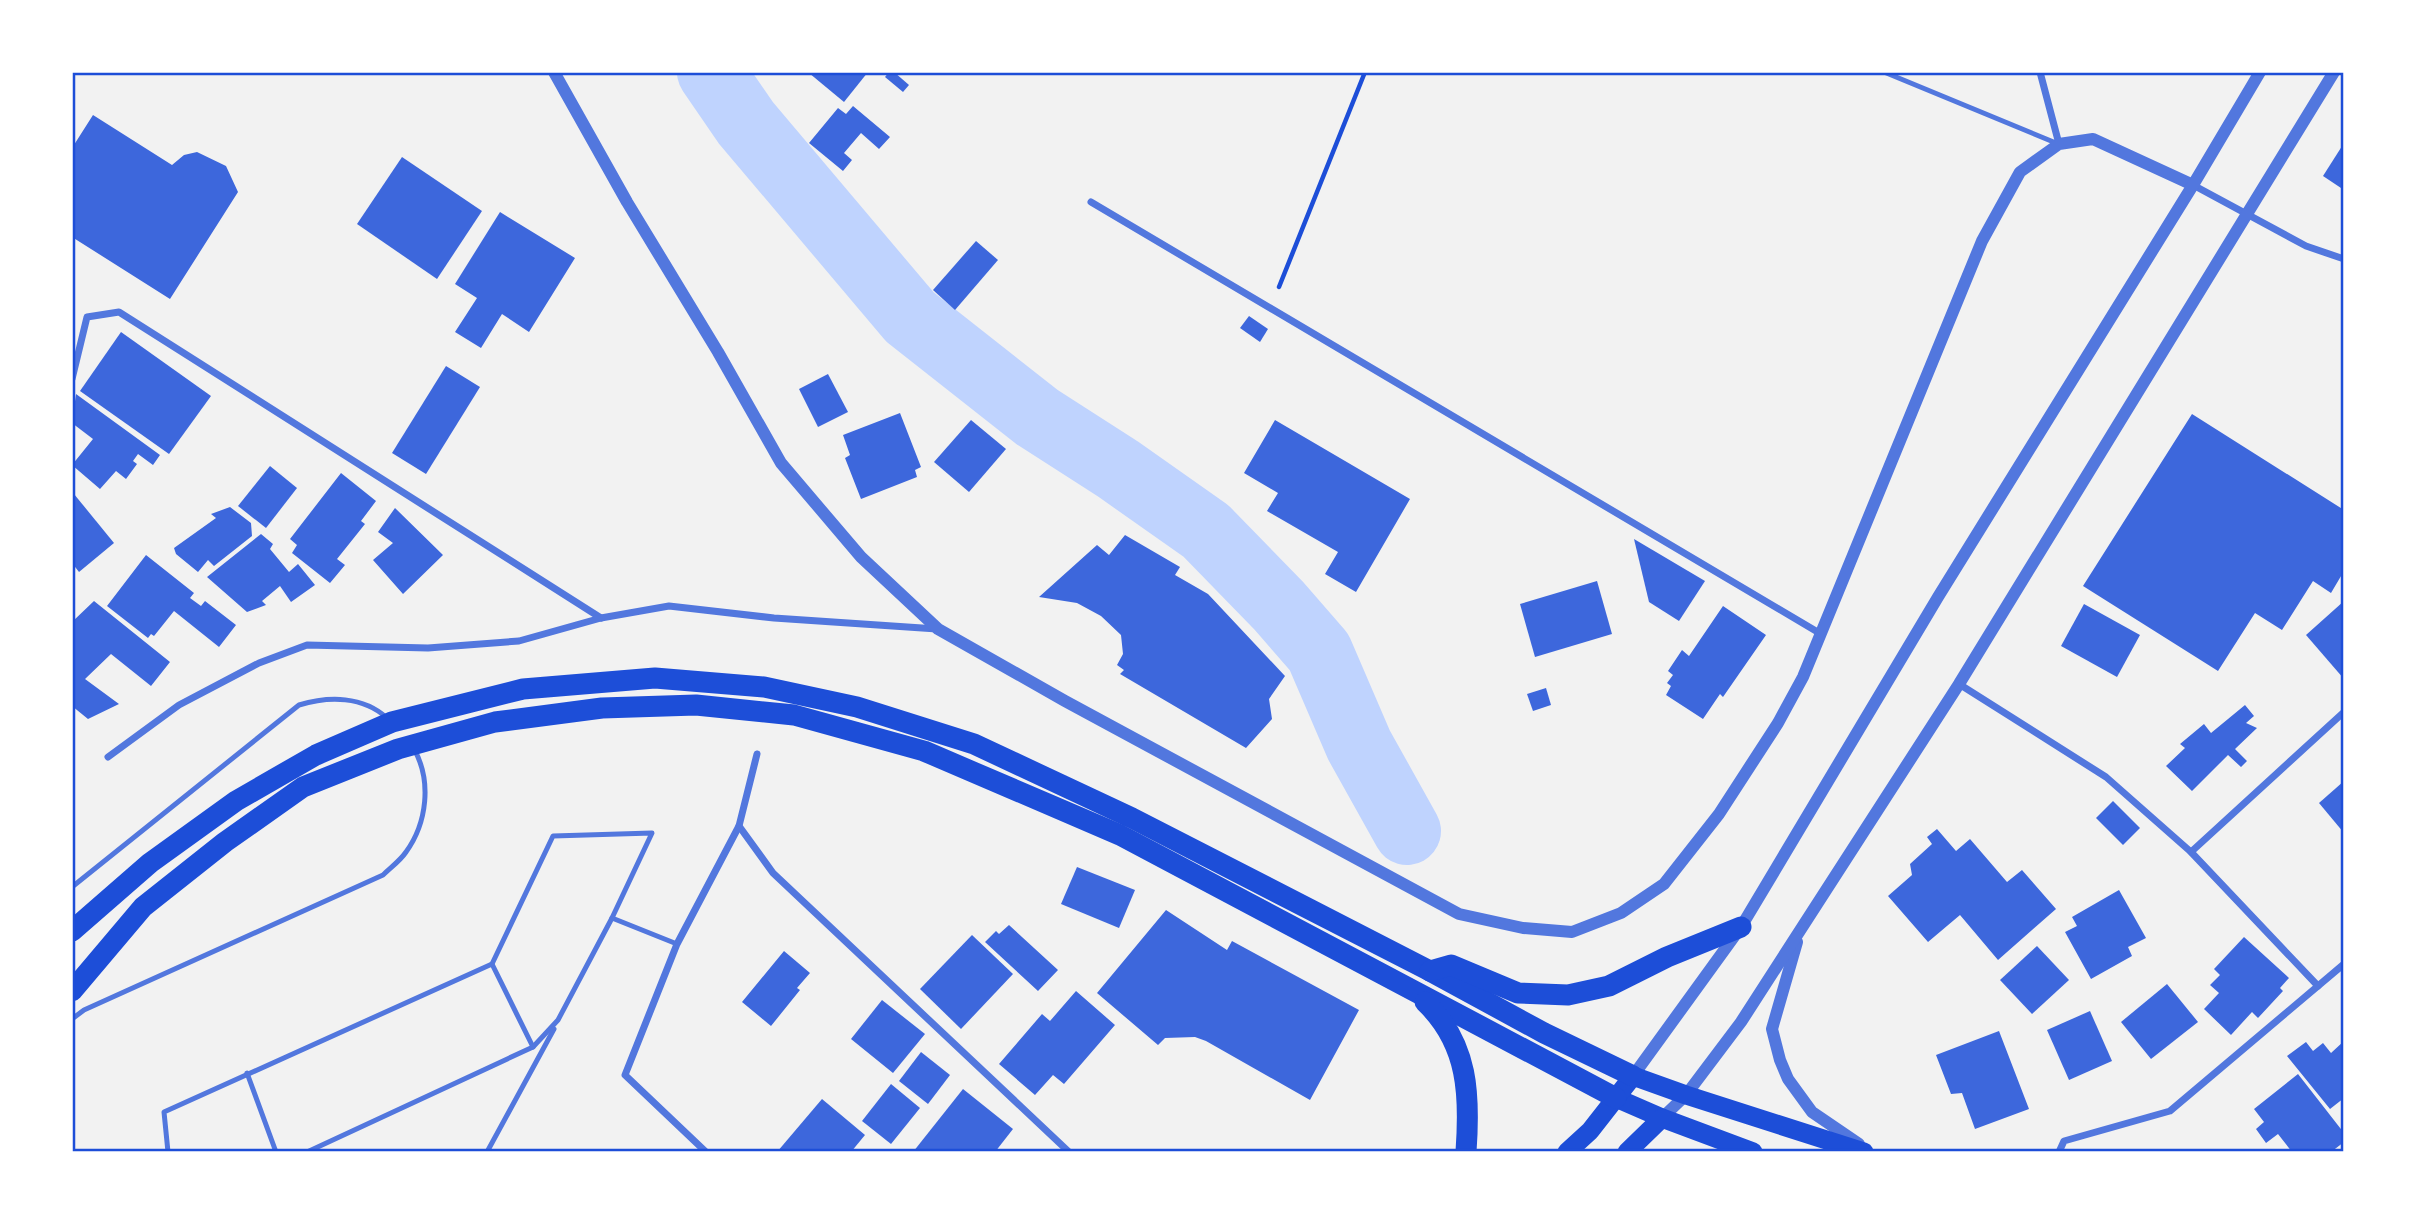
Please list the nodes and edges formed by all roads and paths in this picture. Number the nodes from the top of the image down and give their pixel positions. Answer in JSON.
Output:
{"nodes":[{"id":1,"x":554,"y":72,"type":"edge"},
{"id":2,"x":1366,"y":72,"type":"edge"},
{"id":3,"x":1884,"y":72,"type":"edge"},
{"id":4,"x":2040,"y":72,"type":"edge"},
{"id":5,"x":2260,"y":72,"type":"edge"},
{"id":6,"x":2334,"y":72,"type":"edge"},
{"id":7,"x":2059,"y":144,"type":"junction"},
{"id":8,"x":2193,"y":186,"type":"junction"},
{"id":9,"x":1091,"y":202,"type":"dead end"},
{"id":10,"x":2248,"y":215,"type":"junction"},
{"id":11,"x":2344,"y":260,"type":"edge"},
{"id":12,"x":1279,"y":288,"type":"dead end"},
{"id":13,"x":72,"y":379,"type":"edge"},
{"id":14,"x":601,"y":618,"type":"junction"},
{"id":15,"x":937,"y":629,"type":"junction"},
{"id":16,"x":1821,"y":634,"type":"junction"},
{"id":17,"x":1959,"y":684,"type":"junction"},
{"id":18,"x":2344,"y":712,"type":"edge"},
{"id":19,"x":402,"y":732,"type":"junction"},
{"id":20,"x":757,"y":754,"type":"dead end"},
{"id":21,"x":108,"y":757,"type":"dead end"},
{"id":22,"x":739,"y":826,"type":"junction"},
{"id":23,"x":2191,"y":852,"type":"junction"},
{"id":24,"x":72,"y":887,"type":"edge"},
{"id":25,"x":612,"y":918,"type":"junction"},
{"id":26,"x":1741,"y":927,"type":"junction"},
{"id":27,"x":1801,"y":928,"type":"junction"},
{"id":28,"x":72,"y":931,"type":"edge"},
{"id":29,"x":677,"y":944,"type":"junction"},
{"id":30,"x":492,"y":964,"type":"junction"},
{"id":31,"x":2344,"y":964,"type":"edge"},
{"id":32,"x":1430,"y":971,"type":"junction"},
{"id":33,"x":2318,"y":986,"type":"junction"},
{"id":34,"x":1410,"y":988,"type":"junction"},
{"id":35,"x":72,"y":991,"type":"edge"},
{"id":36,"x":72,"y":1019,"type":"edge"},
{"id":37,"x":558,"y":1020,"type":"junction"},
{"id":38,"x":533,"y":1047,"type":"junction"},
{"id":39,"x":247,"y":1073,"type":"junction"},
{"id":40,"x":1633,"y":1076,"type":"junction"},
{"id":41,"x":1686,"y":1095,"type":"junction"},
{"id":42,"x":1616,"y":1098,"type":"junction"},
{"id":43,"x":1662,"y":1118,"type":"junction"},
{"id":44,"x":168,"y":1152,"type":"edge"},
{"id":45,"x":276,"y":1152,"type":"edge"},
{"id":46,"x":307,"y":1152,"type":"edge"},
{"id":47,"x":487,"y":1152,"type":"edge"},
{"id":48,"x":706,"y":1152,"type":"edge"},
{"id":49,"x":1069,"y":1152,"type":"edge"},
{"id":50,"x":1466,"y":1152,"type":"edge"},
{"id":51,"x":1567,"y":1152,"type":"edge"},
{"id":52,"x":1627,"y":1152,"type":"edge"},
{"id":53,"x":1753,"y":1152,"type":"edge"},
{"id":54,"x":1867,"y":1152,"type":"edge"},
{"id":55,"x":2059,"y":1152,"type":"edge"}],
"edges":[{"from":1,"to":15,"type":"street"},
{"from":2,"to":12,"type":"path"},
{"from":3,"to":7,"type":"lane"},
{"from":4,"to":7,"type":"street"},
{"from":5,"to":8,"type":"street"},
{"from":6,"to":10,"type":"street"},
{"from":7,"to":8,"type":"street"},
{"from":7,"to":16,"type":"street"},
{"from":8,"to":10,"type":"street"},
{"from":8,"to":26,"type":"street"},
{"from":9,"to":16,"type":"street"},
{"from":10,"to":11,"type":"street"},
{"from":10,"to":17,"type":"street"},
{"from":13,"to":14,"type":"street"},
{"from":14,"to":15,"type":"street"},
{"from":14,"to":21,"type":"street"},
{"from":15,"to":16,"type":"street"},
{"from":17,"to":23,"type":"street"},
{"from":17,"to":27,"type":"street"},
{"from":18,"to":23,"type":"street"},
{"from":19,"to":24,"type":"lane"},
{"from":19,"to":28,"type":"highway"},
{"from":19,"to":32,"type":"highway"},
{"from":19,"to":34,"type":"highway"},
{"from":19,"to":35,"type":"highway"},
{"from":19,"to":36,"type":"lane"},
{"from":20,"to":22,"type":"street"},
{"from":22,"to":29,"type":"street"},
{"from":22,"to":49,"type":"street"},
{"from":23,"to":33,"type":"street"},
{"from":25,"to":29,"type":"lane"},
{"from":25,"to":30,"type":"lane"},
{"from":25,"to":37,"type":"lane"},
{"from":26,"to":32,"type":"highway"},
{"from":26,"to":40,"type":"street"},
{"from":27,"to":41,"type":"street"},
{"from":27,"to":54,"type":"street"},
{"from":29,"to":48,"type":"street"},
{"from":30,"to":38,"type":"lane"},
{"from":30,"to":39,"type":"lane"},
{"from":31,"to":33,"type":"street"},
{"from":32,"to":40,"type":"highway"},
{"from":33,"to":55,"type":"street"},
{"from":34,"to":42,"type":"highway"},
{"from":34,"to":50,"type":"highway"},
{"from":37,"to":38,"type":"lane"},
{"from":37,"to":47,"type":"lane"},
{"from":38,"to":46,"type":"lane"},
{"from":39,"to":44,"type":"lane"},
{"from":39,"to":45,"type":"lane"},
{"from":40,"to":41,"type":"highway"},
{"from":40,"to":42,"type":"highway"},
{"from":41,"to":43,"type":"street"},
{"from":41,"to":54,"type":"highway"},
{"from":42,"to":43,"type":"highway"},
{"from":42,"to":51,"type":"highway"},
{"from":43,"to":52,"type":"highway"},
{"from":43,"to":53,"type":"highway"}]}
